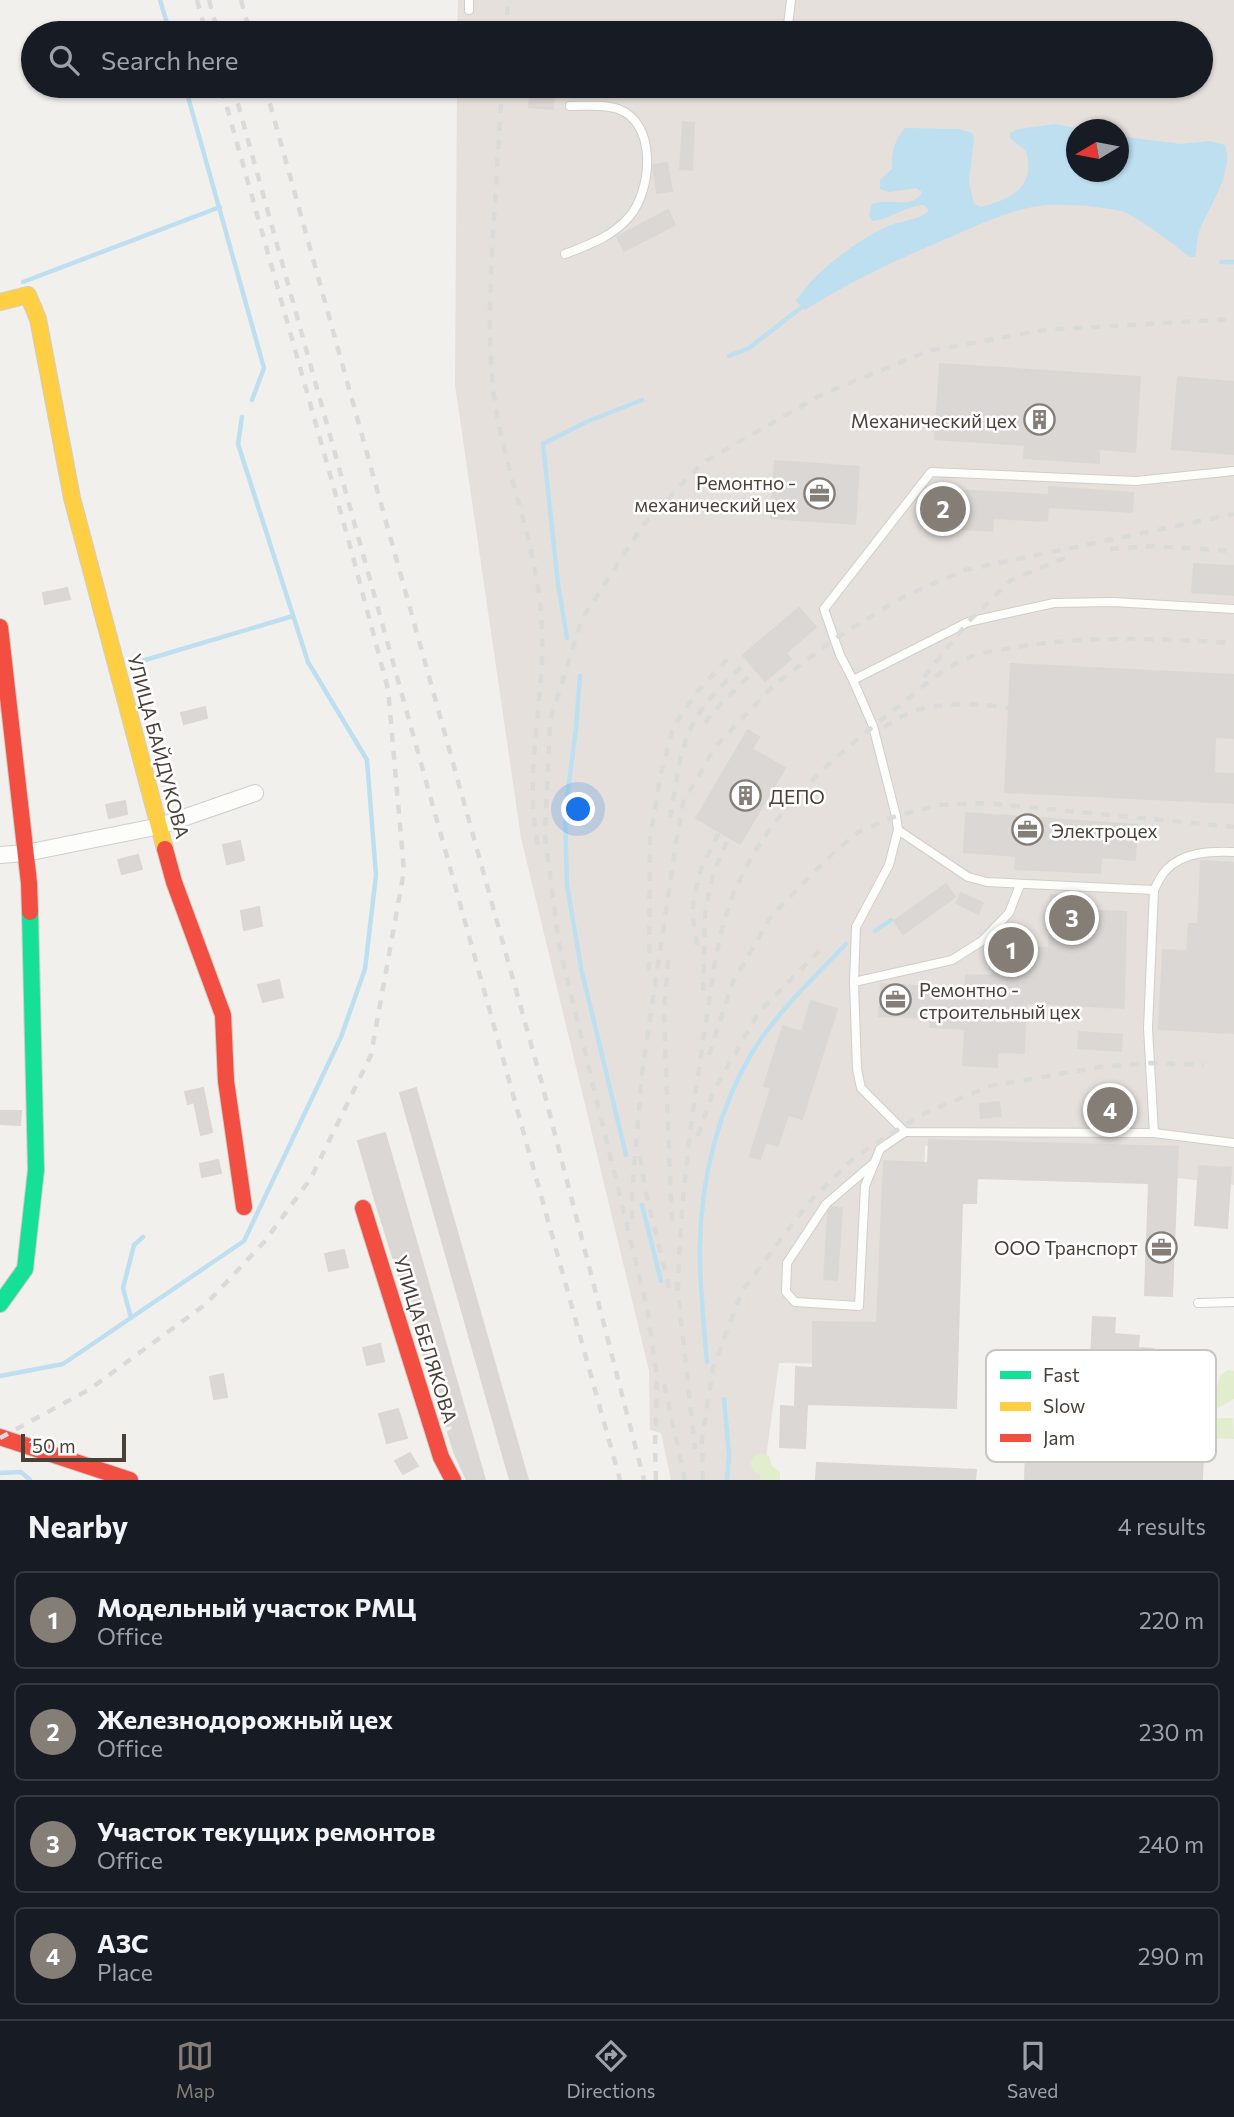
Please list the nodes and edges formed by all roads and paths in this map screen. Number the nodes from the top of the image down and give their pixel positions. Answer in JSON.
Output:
{"nodes":[{"id":1,"x":469,"y":0,"type":"edge"},
{"id":2,"x":791,"y":0,"type":"edge"},
{"id":3,"x":469,"y":10,"type":"dead end"},
{"id":4,"x":788,"y":21,"type":"edge"},
{"id":5,"x":570,"y":106,"type":"dead end"},
{"id":6,"x":565,"y":254,"type":"dead end"},
{"id":7,"x":0,"y":302,"type":"edge"},
{"id":8,"x":1234,"y":471,"type":"edge"},
{"id":9,"x":1234,"y":609,"type":"edge"},
{"id":10,"x":0,"y":627,"type":"edge"},
{"id":11,"x":853,"y":680,"type":"junction"},
{"id":12,"x":255,"y":793,"type":"dead end"},
{"id":13,"x":160,"y":826,"type":"junction"},
{"id":14,"x":898,"y":830,"type":"junction"},
{"id":15,"x":1234,"y":852,"type":"edge"},
{"id":16,"x":26,"y":853,"type":"junction"},
{"id":17,"x":0,"y":855,"type":"edge"},
{"id":18,"x":1020,"y":885,"type":"junction"},
{"id":19,"x":1154,"y":890,"type":"junction"},
{"id":20,"x":854,"y":982,"type":"junction"},
{"id":21,"x":905,"y":1132,"type":"junction"},
{"id":22,"x":1154,"y":1133,"type":"junction"},
{"id":23,"x":1234,"y":1143,"type":"edge"},
{"id":24,"x":875,"y":1162,"type":"junction"},
{"id":25,"x":244,"y":1207,"type":"dead end"},
{"id":26,"x":363,"y":1208,"type":"dead end"},
{"id":27,"x":1234,"y":1302,"type":"edge"},
{"id":28,"x":1198,"y":1303,"type":"dead end"},
{"id":29,"x":0,"y":1304,"type":"edge"},
{"id":30,"x":0,"y":1437,"type":"edge"},
{"id":31,"x":130,"y":1480,"type":"edge"},
{"id":32,"x":453,"y":1480,"type":"edge"}],
"edges":[{"from":1,"to":3,"type":"lane"},
{"from":2,"to":4,"type":"lane"},
{"from":5,"to":6,"type":"lane"},
{"from":7,"to":13,"type":"street","name":"УЛИЦА БАЙДУКОВА"},
{"from":8,"to":11,"type":"lane"},
{"from":9,"to":11,"type":"lane"},
{"from":10,"to":16,"type":"street"},
{"from":11,"to":14,"type":"lane"},
{"from":12,"to":13,"type":"street"},
{"from":13,"to":16,"type":"street"},
{"from":13,"to":25,"type":"street","name":"УЛИЦА БАЙДУКОВА"},
{"from":14,"to":18,"type":"lane"},
{"from":14,"to":20,"type":"lane"},
{"from":15,"to":19,"type":"lane"},
{"from":16,"to":17,"type":"street"},
{"from":16,"to":29,"type":"street"},
{"from":18,"to":19,"type":"lane"},
{"from":18,"to":20,"type":"lane"},
{"from":19,"to":22,"type":"lane"},
{"from":20,"to":21,"type":"lane"},
{"from":21,"to":22,"type":"lane"},
{"from":21,"to":24,"type":"lane"},
{"from":22,"to":23,"type":"lane"},
{"from":24,"to":24,"type":"lane"},
{"from":26,"to":32,"type":"street","name":"УЛИЦА БЕЛЯКОВА"},
{"from":27,"to":28,"type":"lane"},
{"from":30,"to":31,"type":"street"}]}
